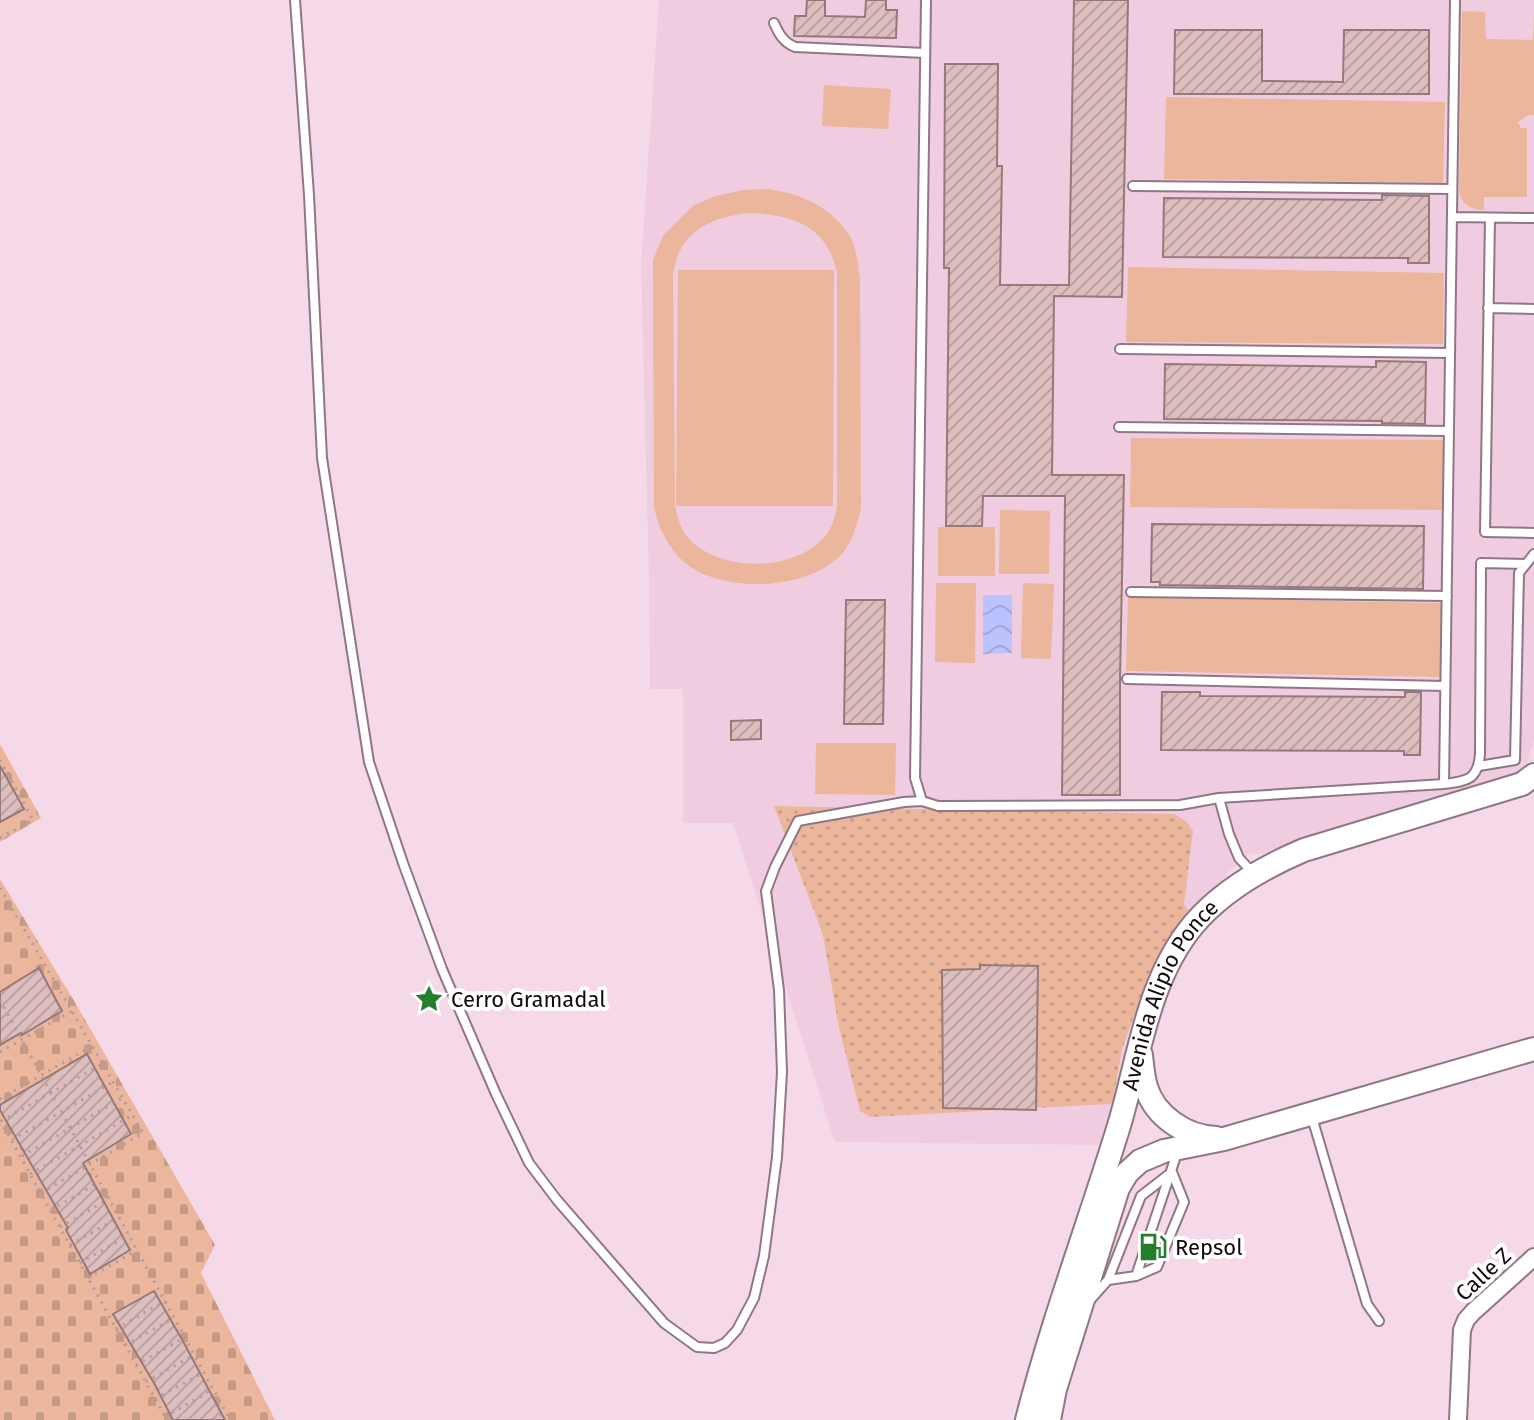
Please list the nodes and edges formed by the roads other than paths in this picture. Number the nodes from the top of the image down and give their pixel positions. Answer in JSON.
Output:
{"nodes":[{"id":1,"x":295,"y":0,"type":"edge"},
{"id":2,"x":926,"y":0,"type":"edge"},
{"id":3,"x":1455,"y":0,"type":"edge"},
{"id":4,"x":774,"y":23,"type":"dead end"},
{"id":5,"x":925,"y":53,"type":"junction"},
{"id":6,"x":1133,"y":186,"type":"dead end"},
{"id":7,"x":1452,"y":189,"type":"junction"},
{"id":8,"x":1452,"y":217,"type":"junction"},
{"id":9,"x":1490,"y":218,"type":"junction"},
{"id":10,"x":1534,"y":218,"type":"edge"},
{"id":11,"x":1488,"y":308,"type":"junction"},
{"id":12,"x":1534,"y":309,"type":"edge"},
{"id":13,"x":1120,"y":349,"type":"dead end"},
{"id":14,"x":1450,"y":353,"type":"junction"},
{"id":15,"x":1119,"y":427,"type":"dead end"},
{"id":16,"x":1449,"y":431,"type":"junction"},
{"id":17,"x":1534,"y":533,"type":"edge"},
{"id":18,"x":1534,"y":554,"type":"edge"},
{"id":19,"x":1526,"y":564,"type":"junction"},
{"id":20,"x":1131,"y":592,"type":"dead end"},
{"id":21,"x":1447,"y":596,"type":"junction"},
{"id":22,"x":1127,"y":679,"type":"dead end"},
{"id":23,"x":1445,"y":686,"type":"junction"},
{"id":24,"x":1479,"y":766,"type":"junction"},
{"id":25,"x":1530,"y":779,"type":"edge"},
{"id":26,"x":1444,"y":784,"type":"junction"},
{"id":27,"x":1219,"y":798,"type":"junction"},
{"id":28,"x":922,"y":801,"type":"junction"},
{"id":29,"x":1255,"y":874,"type":"junction"},
{"id":30,"x":1139,"y":1046,"type":"junction"},
{"id":31,"x":1534,"y":1049,"type":"edge"},
{"id":32,"x":1311,"y":1114,"type":"junction"},
{"id":33,"x":1224,"y":1139,"type":"junction"},
{"id":34,"x":1178,"y":1149,"type":"junction"},
{"id":35,"x":1172,"y":1172,"type":"junction"},
{"id":36,"x":1534,"y":1257,"type":"edge"},
{"id":37,"x":1136,"y":1276,"type":"junction"},
{"id":38,"x":1108,"y":1280,"type":"junction"},
{"id":39,"x":1069,"y":1311,"type":"junction"},
{"id":40,"x":1379,"y":1321,"type":"dead end"},
{"id":41,"x":1027,"y":1420,"type":"edge"},
{"id":42,"x":1049,"y":1420,"type":"edge"},
{"id":43,"x":1458,"y":1420,"type":"edge"}],
"edges":[{"from":1,"to":28,"type":"lane"},
{"from":2,"to":5,"type":"lane"},
{"from":3,"to":7,"type":"lane"},
{"from":4,"to":5,"type":"lane"},
{"from":5,"to":28,"type":"lane"},
{"from":6,"to":7,"type":"lane"},
{"from":7,"to":8,"type":"lane"},
{"from":8,"to":9,"type":"lane"},
{"from":8,"to":14,"type":"lane"},
{"from":9,"to":10,"type":"lane"},
{"from":9,"to":11,"type":"lane"},
{"from":11,"to":12,"type":"lane"},
{"from":11,"to":17,"type":"lane"},
{"from":13,"to":14,"type":"lane"},
{"from":14,"to":16,"type":"lane"},
{"from":15,"to":16,"type":"lane"},
{"from":16,"to":21,"type":"lane"},
{"from":18,"to":19,"type":"lane"},
{"from":19,"to":24,"type":"lane"},
{"from":19,"to":24,"type":"lane"},
{"from":20,"to":21,"type":"lane"},
{"from":21,"to":23,"type":"lane"},
{"from":22,"to":23,"type":"lane"},
{"from":23,"to":26,"type":"lane"},
{"from":24,"to":26,"type":"lane"},
{"from":25,"to":29,"type":"main road","name":"Avenida Alipio Ponce"},
{"from":26,"to":27,"type":"lane"},
{"from":27,"to":28,"type":"lane"},
{"from":27,"to":29,"type":"lane"},
{"from":29,"to":30,"type":"main road","name":"Avenida Alipio Ponce"},
{"from":30,"to":33,"type":"main road"},
{"from":30,"to":39,"type":"main road","name":"Avenida Alipio Ponce"},
{"from":31,"to":32,"type":"main road","name":"Avenida Alipio Ponce"},
{"from":32,"to":33,"type":"main road","name":"Avenida Alipio Ponce"},
{"from":32,"to":40,"type":"lane"},
{"from":33,"to":34,"type":"main road","name":"Avenida Alipio Ponce"},
{"from":34,"to":35,"type":"lane"},
{"from":34,"to":39,"type":"main road","name":"Avenida Alipio Ponce"},
{"from":35,"to":37,"type":"lane"},
{"from":35,"to":37,"type":"lane"},
{"from":35,"to":38,"type":"lane"},
{"from":36,"to":43,"type":"street","name":"Calle Z"},
{"from":37,"to":38,"type":"lane"},
{"from":38,"to":39,"type":"lane"},
{"from":39,"to":41,"type":"main road","name":"Avenida Alipio Ponce"},
{"from":39,"to":42,"type":"main road","name":"Avenida Alipio Ponce"}]}
